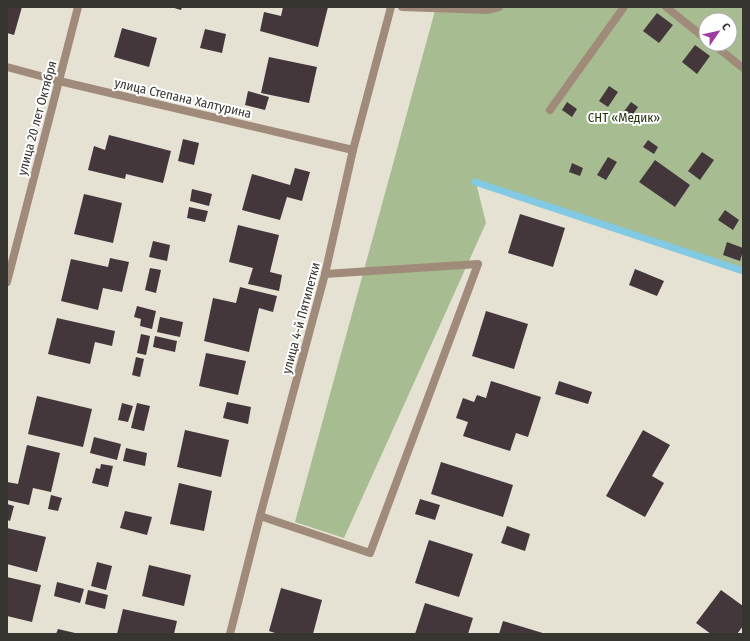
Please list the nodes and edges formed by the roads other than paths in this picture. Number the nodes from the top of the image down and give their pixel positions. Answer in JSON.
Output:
{"nodes":[{"id":1,"x":78,"y":7,"type":"edge"},
{"id":2,"x":391,"y":7,"type":"edge"},
{"id":3,"x":402,"y":7,"type":"edge"},
{"id":4,"x":499,"y":7,"type":"edge"},
{"id":5,"x":624,"y":7,"type":"edge"},
{"id":6,"x":666,"y":7,"type":"edge"},
{"id":7,"x":698,"y":33,"type":"edge"},
{"id":8,"x":723,"y":52,"type":"edge"},
{"id":9,"x":7,"y":67,"type":"edge"},
{"id":10,"x":743,"y":68,"type":"edge"},
{"id":11,"x":59,"y":81,"type":"junction"},
{"id":12,"x":550,"y":110,"type":"dead end"},
{"id":13,"x":353,"y":150,"type":"junction"},
{"id":14,"x":325,"y":274,"type":"junction"},
{"id":15,"x":7,"y":282,"type":"edge"},
{"id":16,"x":260,"y":516,"type":"junction"},
{"id":17,"x":230,"y":634,"type":"edge"}],
"edges":[{"from":1,"to":11,"type":"street","name":"улица 20 лет Октября"},
{"from":2,"to":13,"type":"street","name":"улица 4-й Пятилетки"},
{"from":3,"to":4,"type":"street"},
{"from":5,"to":12,"type":"street"},
{"from":6,"to":7,"type":"street"},
{"from":8,"to":10,"type":"street"},
{"from":9,"to":11,"type":"street","name":"улица Степана Халтурина"},
{"from":11,"to":13,"type":"street","name":"улица Степана Халтурина"},
{"from":11,"to":15,"type":"street","name":"улица 20 лет Октября"},
{"from":13,"to":14,"type":"street","name":"улица 4-й Пятилетки"},
{"from":14,"to":16,"type":"street","name":"улица 4-й Пятилетки"},
{"from":14,"to":16,"type":"street"},
{"from":16,"to":17,"type":"street","name":"улица 4-й Пятилетки"}]}
